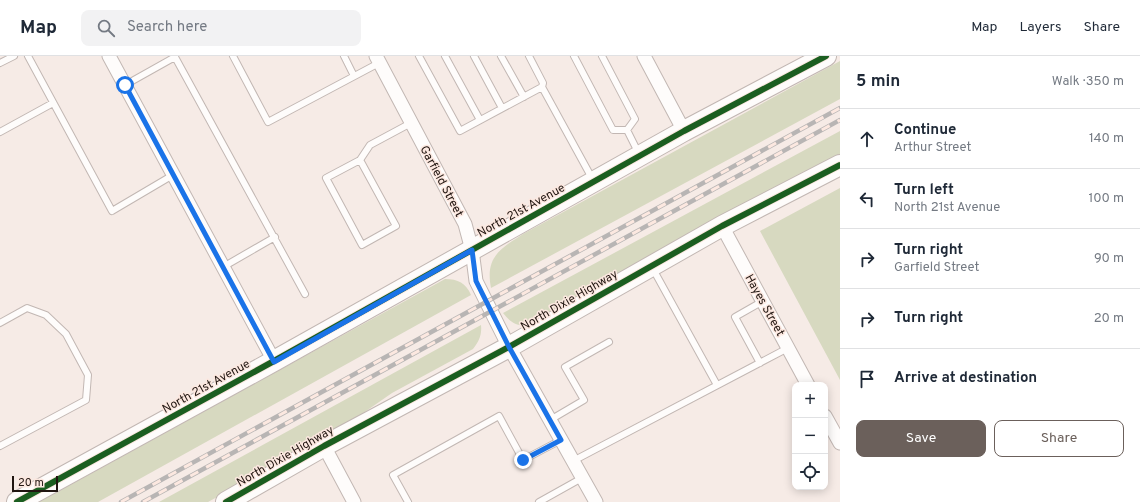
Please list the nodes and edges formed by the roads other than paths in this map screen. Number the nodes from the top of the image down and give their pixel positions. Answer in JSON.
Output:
{"nodes":[{"id":1,"x":14,"y":56,"type":"edge"},
{"id":2,"x":28,"y":56,"type":"edge"},
{"id":3,"x":109,"y":56,"type":"edge"},
{"id":4,"x":233,"y":56,"type":"edge"},
{"id":5,"x":344,"y":56,"type":"edge"},
{"id":6,"x":419,"y":56,"type":"edge"},
{"id":7,"x":445,"y":56,"type":"edge"},
{"id":8,"x":474,"y":56,"type":"edge"},
{"id":9,"x":501,"y":56,"type":"edge"},
{"id":10,"x":528,"y":56,"type":"edge"},
{"id":11,"x":574,"y":56,"type":"edge"},
{"id":12,"x":602,"y":56,"type":"edge"},
{"id":13,"x":644,"y":56,"type":"edge"},
{"id":14,"x":826,"y":56,"type":"edge"},
{"id":15,"x":378,"y":59,"type":"edge"},
{"id":16,"x":0,"y":64,"type":"edge"},
{"id":17,"x":354,"y":76,"type":"junction"},
{"id":18,"x":125,"y":85,"type":"junction"},
{"id":19,"x":542,"y":87,"type":"junction"},
{"id":20,"x":524,"y":97,"type":"junction"},
{"id":21,"x":53,"y":103,"type":"junction"},
{"id":22,"x":502,"y":108,"type":"junction"},
{"id":23,"x":480,"y":120,"type":"junction"},
{"id":24,"x":411,"y":123,"type":"junction"},
{"id":25,"x":627,"y":130,"type":"junction"},
{"id":26,"x":684,"y":131,"type":"junction"},
{"id":27,"x":0,"y":132,"type":"edge"},
{"id":28,"x":640,"y":156,"type":"junction"},
{"id":29,"x":360,"y":160,"type":"junction"},
{"id":30,"x":840,"y":165,"type":"edge"},
{"id":31,"x":173,"y":175,"type":"junction"},
{"id":32,"x":594,"y":181,"type":"junction"},
{"id":33,"x":722,"y":226,"type":"junction"},
{"id":34,"x":274,"y":237,"type":"junction"},
{"id":35,"x":472,"y":250,"type":"junction"},
{"id":36,"x":651,"y":266,"type":"junction"},
{"id":37,"x":223,"y":267,"type":"junction"},
{"id":38,"x":305,"y":294,"type":"dead end"},
{"id":39,"x":763,"y":301,"type":"junction"},
{"id":40,"x":0,"y":323,"type":"edge"},
{"id":41,"x":609,"y":342,"type":"dead end"},
{"id":42,"x":509,"y":347,"type":"junction"},
{"id":43,"x":788,"y":348,"type":"junction"},
{"id":44,"x":274,"y":362,"type":"junction"},
{"id":45,"x":760,"y":363,"type":"junction"},
{"id":46,"x":806,"y":382,"type":"edge"},
{"id":47,"x":717,"y":385,"type":"junction"},
{"id":48,"x":826,"y":418,"type":"edge"},
{"id":49,"x":550,"y":420,"type":"junction"},
{"id":50,"x":561,"y":440,"type":"junction"},
{"id":51,"x":840,"y":444,"type":"edge"},
{"id":52,"x":0,"y":446,"type":"edge"},
{"id":53,"x":324,"y":446,"type":"junction"},
{"id":54,"x":573,"y":461,"type":"junction"},
{"id":55,"x":582,"y":478,"type":"junction"},
{"id":56,"x":17,"y":502,"type":"edge"},
{"id":57,"x":226,"y":502,"type":"edge"},
{"id":58,"x":354,"y":502,"type":"edge"},
{"id":59,"x":408,"y":502,"type":"edge"},
{"id":60,"x":540,"y":502,"type":"edge"},
{"id":61,"x":596,"y":502,"type":"edge"}],
"edges":[{"from":1,"to":16,"type":"lane"},
{"from":2,"to":21,"type":"lane"},
{"from":3,"to":18,"type":"street"},
{"from":4,"to":17,"type":"lane"},
{"from":5,"to":17,"type":"lane"},
{"from":6,"to":23,"type":"lane"},
{"from":7,"to":23,"type":"lane"},
{"from":8,"to":22,"type":"lane"},
{"from":9,"to":20,"type":"lane"},
{"from":10,"to":19,"type":"lane"},
{"from":11,"to":25,"type":"lane"},
{"from":12,"to":25,"type":"lane"},
{"from":13,"to":26,"type":"street"},
{"from":14,"to":26,"type":"main road","name":"North 21st Avenue"},
{"from":15,"to":17,"type":"lane"},
{"from":15,"to":24,"type":"street","name":"Garfield Street"},
{"from":18,"to":31,"type":"street"},
{"from":18,"to":34,"type":"lane"},
{"from":19,"to":20,"type":"lane"},
{"from":19,"to":32,"type":"lane"},
{"from":20,"to":22,"type":"lane"},
{"from":21,"to":27,"type":"lane"},
{"from":21,"to":31,"type":"lane"},
{"from":22,"to":23,"type":"lane"},
{"from":24,"to":29,"type":"lane"},
{"from":24,"to":35,"type":"street","name":"Garfield Street"},
{"from":25,"to":28,"type":"lane"},
{"from":26,"to":28,"type":"main road","name":"North 21st Avenue"},
{"from":28,"to":32,"type":"main road","name":"North 21st Avenue"},
{"from":29,"to":29,"type":"lane"},
{"from":30,"to":33,"type":"main road","name":"North Dixie Highway"},
{"from":31,"to":37,"type":"street"},
{"from":32,"to":35,"type":"main road","name":"North 21st Avenue"},
{"from":33,"to":36,"type":"main road","name":"North Dixie Highway"},
{"from":33,"to":39,"type":"street","name":"Hayes Street"},
{"from":34,"to":37,"type":"lane"},
{"from":34,"to":38,"type":"lane"},
{"from":35,"to":42,"type":"street","name":"Garfield Street"},
{"from":35,"to":44,"type":"main road","name":"North 21st Avenue"},
{"from":36,"to":42,"type":"main road","name":"North Dixie Highway"},
{"from":36,"to":47,"type":"lane"},
{"from":37,"to":44,"type":"street"},
{"from":39,"to":43,"type":"street","name":"Hayes Street"},
{"from":39,"to":45,"type":"lane"},
{"from":40,"to":52,"type":"lane"},
{"from":41,"to":49,"type":"lane"},
{"from":42,"to":49,"type":"street","name":"Garfield Street"},
{"from":42,"to":53,"type":"main road","name":"North Dixie Highway"},
{"from":43,"to":45,"type":"lane"},
{"from":43,"to":46,"type":"street","name":"Hayes Street"},
{"from":44,"to":56,"type":"main road","name":"North 21st Avenue"},
{"from":45,"to":47,"type":"lane"},
{"from":47,"to":54,"type":"lane"},
{"from":48,"to":51,"type":"street"},
{"from":49,"to":50,"type":"street","name":"Garfield Street"},
{"from":50,"to":54,"type":"street","name":"Garfield Street"},
{"from":50,"to":59,"type":"lane"},
{"from":53,"to":57,"type":"main road","name":"North Dixie Highway"},
{"from":53,"to":58,"type":"street"},
{"from":54,"to":55,"type":"street","name":"Garfield Street"},
{"from":55,"to":60,"type":"lane"},
{"from":55,"to":61,"type":"street","name":"Garfield Street"}]}
